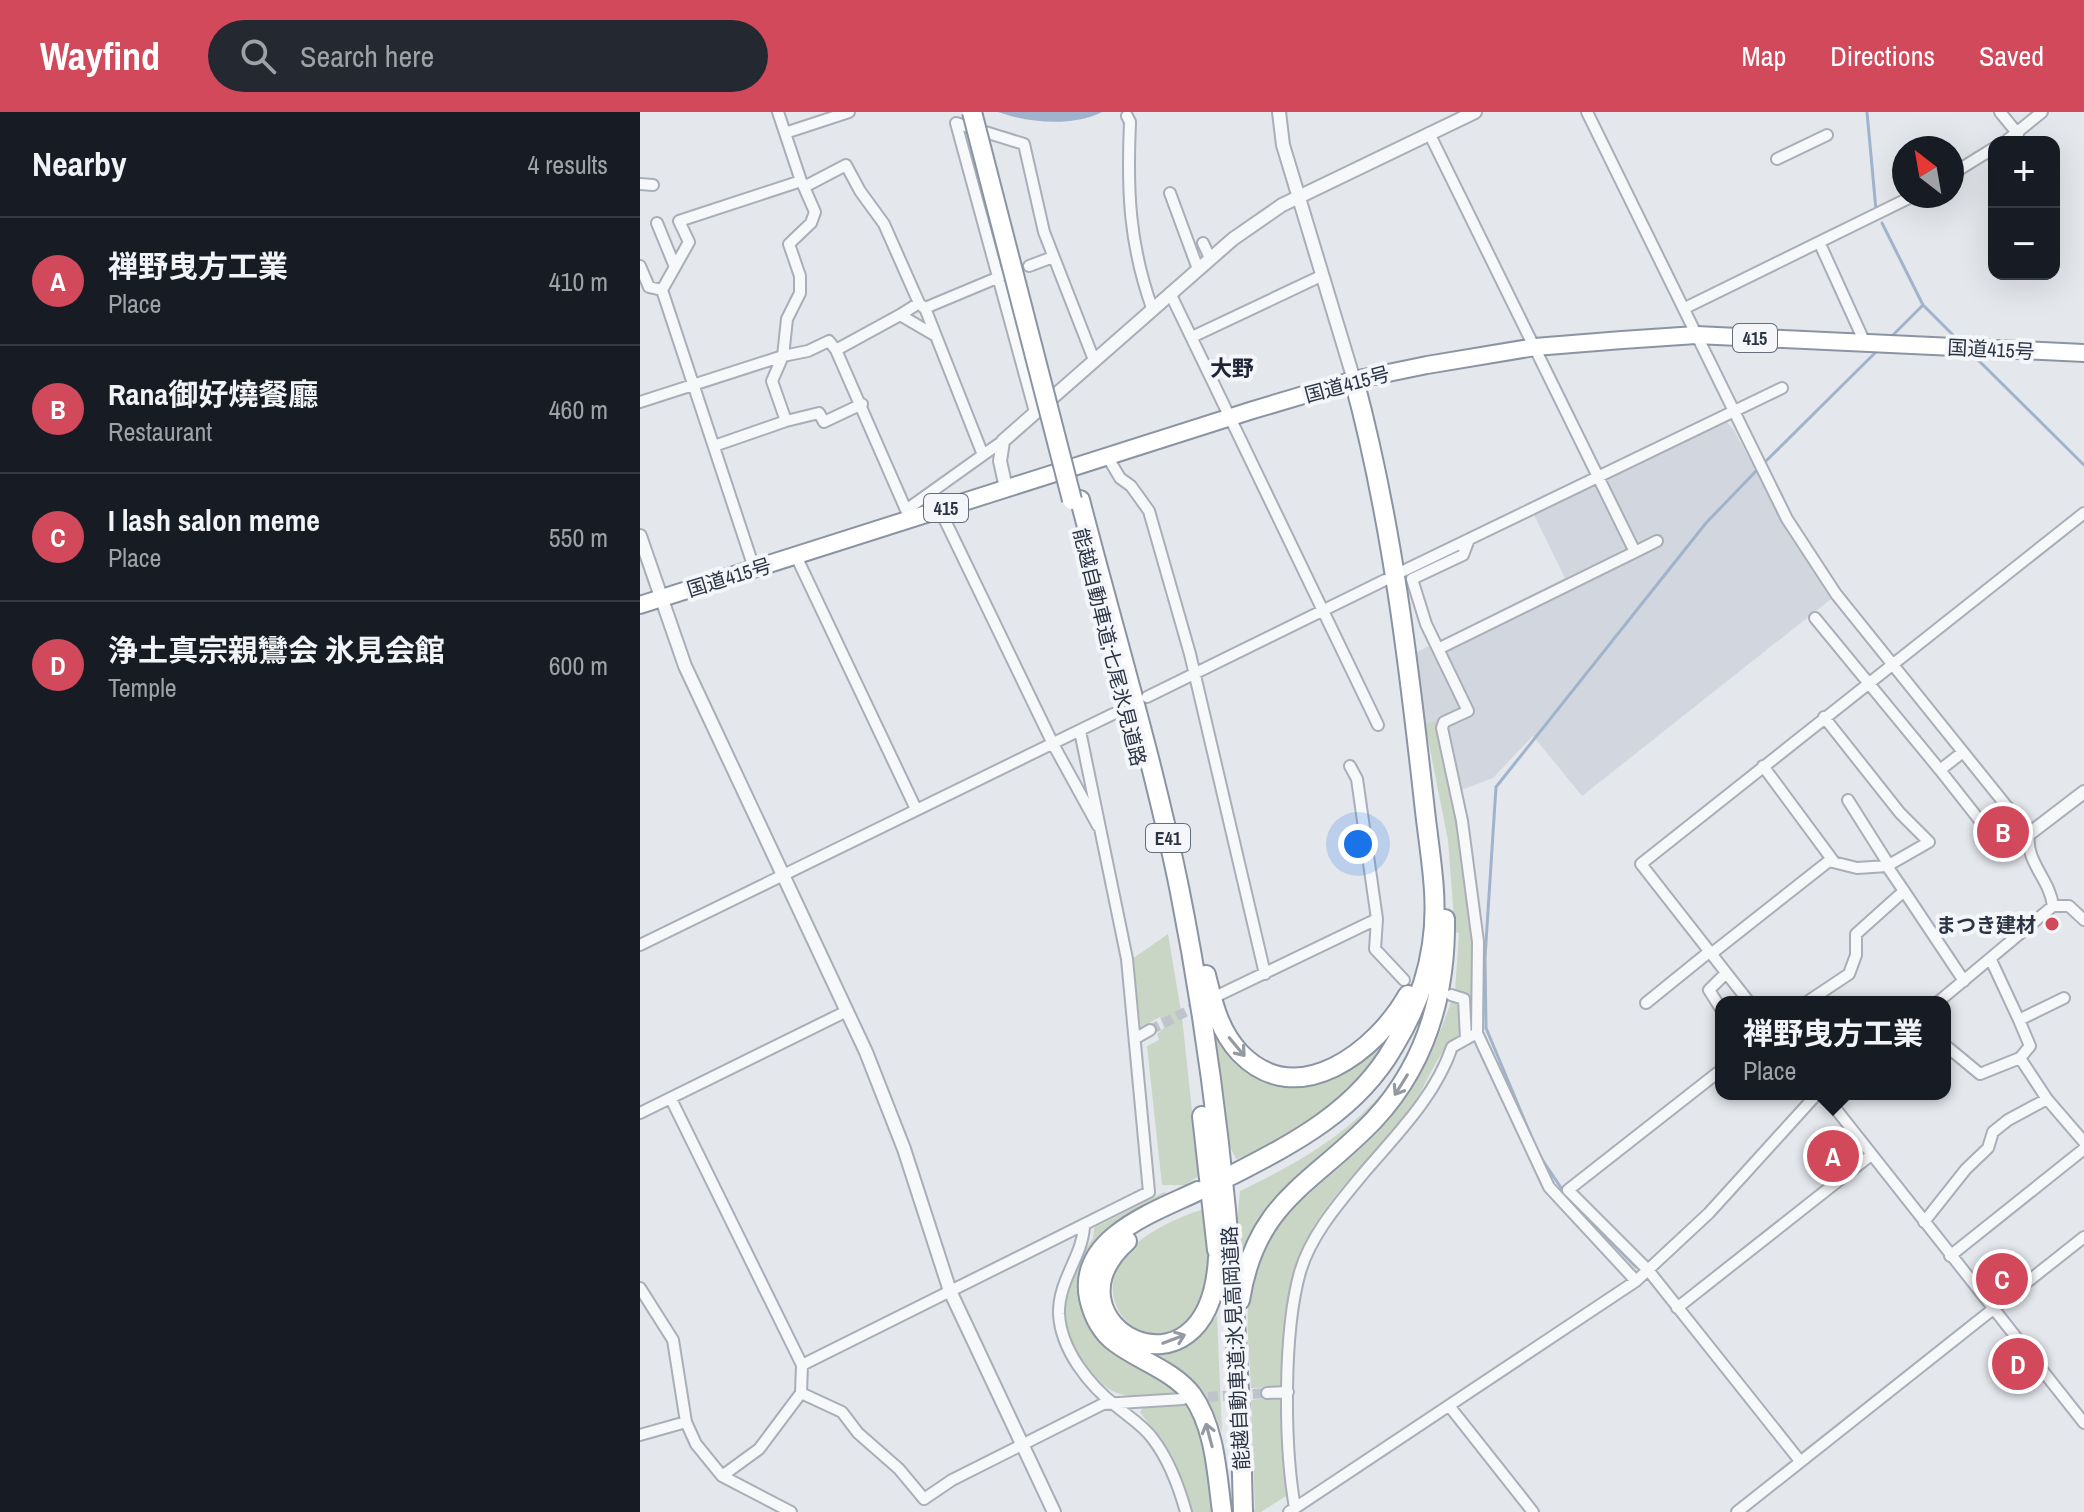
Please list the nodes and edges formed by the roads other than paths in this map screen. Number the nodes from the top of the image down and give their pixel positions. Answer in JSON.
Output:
{"nodes":[{"id":1,"x":778,"y":112,"type":"edge"},
{"id":2,"x":849,"y":112,"type":"edge"},
{"id":3,"x":972,"y":112,"type":"edge"},
{"id":4,"x":980,"y":112,"type":"edge"},
{"id":5,"x":1279,"y":112,"type":"edge"},
{"id":6,"x":1475,"y":112,"type":"edge"},
{"id":7,"x":1587,"y":112,"type":"edge"},
{"id":8,"x":2000,"y":112,"type":"edge"},
{"id":9,"x":2042,"y":112,"type":"edge"},
{"id":10,"x":1127,"y":116,"type":"dead end"},
{"id":11,"x":1454,"y":116,"type":"edge"},
{"id":12,"x":955,"y":117,"type":"edge"},
{"id":13,"x":785,"y":133,"type":"junction"},
{"id":14,"x":1429,"y":133,"type":"junction"},
{"id":15,"x":2018,"y":134,"type":"junction"},
{"id":16,"x":1827,"y":135,"type":"dead end"},
{"id":17,"x":2015,"y":136,"type":"edge"},
{"id":18,"x":1988,"y":152,"type":"edge"},
{"id":19,"x":1777,"y":159,"type":"dead end"},
{"id":20,"x":1964,"y":167,"type":"edge"},
{"id":21,"x":640,"y":184,"type":"edge"},
{"id":22,"x":803,"y":184,"type":"junction"},
{"id":23,"x":653,"y":185,"type":"dead end"},
{"id":24,"x":1170,"y":193,"type":"dead end"},
{"id":25,"x":1298,"y":195,"type":"junction"},
{"id":26,"x":1892,"y":207,"type":"edge"},
{"id":27,"x":657,"y":223,"type":"dead end"},
{"id":28,"x":1203,"y":243,"type":"dead end"},
{"id":29,"x":1820,"y":244,"type":"junction"},
{"id":30,"x":1053,"y":257,"type":"junction"},
{"id":31,"x":1210,"y":258,"type":"junction"},
{"id":32,"x":640,"y":266,"type":"edge"},
{"id":33,"x":1029,"y":266,"type":"dead end"},
{"id":34,"x":675,"y":267,"type":"junction"},
{"id":35,"x":1198,"y":269,"type":"junction"},
{"id":36,"x":1004,"y":276,"type":"junction"},
{"id":37,"x":1321,"y":276,"type":"junction"},
{"id":38,"x":662,"y":290,"type":"junction"},
{"id":39,"x":1170,"y":293,"type":"junction"},
{"id":40,"x":922,"y":306,"type":"junction"},
{"id":41,"x":1152,"y":308,"type":"junction"},
{"id":42,"x":1685,"y":308,"type":"junction"},
{"id":43,"x":900,"y":315,"type":"junction"},
{"id":44,"x":1696,"y":335,"type":"junction"},
{"id":45,"x":936,"y":336,"type":"junction"},
{"id":46,"x":1192,"y":337,"type":"junction"},
{"id":47,"x":1865,"y":343,"type":"junction"},
{"id":48,"x":1535,"y":347,"type":"junction"},
{"id":49,"x":836,"y":350,"type":"junction"},
{"id":50,"x":2084,"y":353,"type":"edge"},
{"id":51,"x":783,"y":356,"type":"junction"},
{"id":52,"x":1094,"y":360,"type":"junction"},
{"id":53,"x":1354,"y":380,"type":"junction"},
{"id":54,"x":692,"y":384,"type":"junction"},
{"id":55,"x":1782,"y":388,"type":"dead end"},
{"id":56,"x":640,"y":402,"type":"edge"},
{"id":57,"x":862,"y":404,"type":"junction"},
{"id":58,"x":1035,"y":412,"type":"junction"},
{"id":59,"x":1732,"y":413,"type":"junction"},
{"id":60,"x":1230,"y":417,"type":"junction"},
{"id":61,"x":786,"y":421,"type":"junction"},
{"id":62,"x":1003,"y":441,"type":"junction"},
{"id":63,"x":714,"y":446,"type":"junction"},
{"id":64,"x":983,"y":455,"type":"junction"},
{"id":65,"x":1107,"y":456,"type":"junction"},
{"id":66,"x":1599,"y":476,"type":"junction"},
{"id":67,"x":1006,"y":488,"type":"junction"},
{"id":68,"x":1076,"y":500,"type":"junction"},
{"id":69,"x":940,"y":510,"type":"junction"},
{"id":70,"x":2084,"y":513,"type":"edge"},
{"id":71,"x":908,"y":514,"type":"junction"},
{"id":72,"x":640,"y":536,"type":"edge"},
{"id":73,"x":1469,"y":539,"type":"junction"},
{"id":74,"x":1657,"y":541,"type":"dead end"},
{"id":75,"x":1635,"y":552,"type":"junction"},
{"id":76,"x":796,"y":556,"type":"junction"},
{"id":77,"x":754,"y":568,"type":"junction"},
{"id":78,"x":1399,"y":573,"type":"dead end"},
{"id":79,"x":1385,"y":580,"type":"dead end"},
{"id":80,"x":661,"y":598,"type":"junction"},
{"id":81,"x":640,"y":605,"type":"edge"},
{"id":82,"x":1325,"y":611,"type":"junction"},
{"id":83,"x":1815,"y":618,"type":"dead end"},
{"id":84,"x":1438,"y":649,"type":"junction"},
{"id":85,"x":1893,"y":664,"type":"junction"},
{"id":86,"x":1193,"y":674,"type":"junction"},
{"id":87,"x":1869,"y":682,"type":"junction"},
{"id":88,"x":1147,"y":697,"type":"tunnel mouth"},
{"id":89,"x":1113,"y":714,"type":"tunnel mouth"},
{"id":90,"x":1824,"y":717,"type":"junction"},
{"id":91,"x":1378,"y":725,"type":"dead end"},
{"id":92,"x":1080,"y":731,"type":"junction"},
{"id":93,"x":1053,"y":744,"type":"junction"},
{"id":94,"x":1963,"y":752,"type":"junction"},
{"id":95,"x":1350,"y":766,"type":"dead end"},
{"id":96,"x":1763,"y":766,"type":"junction"},
{"id":97,"x":1940,"y":770,"type":"junction"},
{"id":98,"x":2084,"y":792,"type":"edge"},
{"id":99,"x":1848,"y":800,"type":"dead end"},
{"id":100,"x":916,"y":809,"type":"junction"},
{"id":101,"x":1100,"y":828,"type":"junction"},
{"id":102,"x":2028,"y":838,"type":"junction"},
{"id":103,"x":1169,"y":841,"type":"junction"},
{"id":104,"x":1834,"y":862,"type":"junction"},
{"id":105,"x":1888,"y":866,"type":"junction"},
{"id":106,"x":782,"y":876,"type":"junction"},
{"id":107,"x":1904,"y":891,"type":"junction"},
{"id":108,"x":2053,"y":906,"type":"junction"},
{"id":109,"x":1440,"y":909,"type":"junction"},
{"id":110,"x":1377,"y":919,"type":"junction"},
{"id":111,"x":2084,"y":920,"type":"edge"},
{"id":112,"x":640,"y":945,"type":"edge"},
{"id":113,"x":1710,"y":953,"type":"junction"},
{"id":114,"x":1991,"y":960,"type":"junction"},
{"id":115,"x":1726,"y":973,"type":"junction"},
{"id":116,"x":1265,"y":974,"type":"junction"},
{"id":117,"x":1404,"y":980,"type":"dead end"},
{"id":118,"x":1964,"y":981,"type":"junction"},
{"id":119,"x":1219,"y":995,"type":"dead end"},
{"id":120,"x":1451,"y":995,"type":"dead end"},
{"id":121,"x":1744,"y":996,"type":"edge"},
{"id":122,"x":1816,"y":996,"type":"edge"},
{"id":123,"x":1945,"y":996,"type":"edge"},
{"id":124,"x":2064,"y":998,"type":"dead end"},
{"id":125,"x":1715,"y":1000,"type":"edge"},
{"id":126,"x":1646,"y":1003,"type":"dead end"},
{"id":127,"x":847,"y":1011,"type":"junction"},
{"id":128,"x":2019,"y":1020,"type":"junction"},
{"id":129,"x":1150,"y":1030,"type":"tunnel mouth"},
{"id":130,"x":1472,"y":1036,"type":"junction"},
{"id":131,"x":1136,"y":1038,"type":"junction"},
{"id":132,"x":1951,"y":1050,"type":"edge"},
{"id":133,"x":2020,"y":1058,"type":"junction"},
{"id":134,"x":1715,"y":1075,"type":"edge"},
{"id":135,"x":671,"y":1099,"type":"junction"},
{"id":136,"x":2047,"y":1099,"type":"junction"},
{"id":137,"x":1812,"y":1100,"type":"edge"},
{"id":138,"x":1829,"y":1100,"type":"edge"},
{"id":139,"x":640,"y":1113,"type":"edge"},
{"id":140,"x":2084,"y":1142,"type":"edge"},
{"id":141,"x":2084,"y":1149,"type":"edge"},
{"id":142,"x":1871,"y":1155,"type":"junction"},
{"id":143,"x":1215,"y":1188,"type":"junction"},
{"id":144,"x":1924,"y":1222,"type":"junction"},
{"id":145,"x":1084,"y":1227,"type":"junction"},
{"id":146,"x":2084,"y":1237,"type":"edge"},
{"id":147,"x":1950,"y":1256,"type":"junction"},
{"id":148,"x":1218,"y":1258,"type":"junction"},
{"id":149,"x":1648,"y":1270,"type":"junction"},
{"id":150,"x":1636,"y":1281,"type":"junction"},
{"id":151,"x":640,"y":1288,"type":"edge"},
{"id":152,"x":950,"y":1291,"type":"junction"},
{"id":153,"x":1677,"y":1308,"type":"junction"},
{"id":154,"x":1993,"y":1309,"type":"junction"},
{"id":155,"x":1239,"y":1363,"type":"junction"},
{"id":156,"x":802,"y":1365,"type":"junction"},
{"id":157,"x":1288,"y":1392,"type":"junction"},
{"id":158,"x":801,"y":1393,"type":"junction"},
{"id":159,"x":1267,"y":1393,"type":"tunnel mouth"},
{"id":160,"x":1183,"y":1399,"type":"tunnel mouth"},
{"id":161,"x":1113,"y":1404,"type":"junction"},
{"id":162,"x":1450,"y":1407,"type":"junction"},
{"id":163,"x":686,"y":1422,"type":"junction"},
{"id":164,"x":2084,"y":1423,"type":"edge"},
{"id":165,"x":640,"y":1435,"type":"edge"},
{"id":166,"x":1022,"y":1444,"type":"junction"},
{"id":167,"x":1800,"y":1461,"type":"junction"},
{"id":168,"x":722,"y":1476,"type":"junction"},
{"id":169,"x":1292,"y":1510,"type":"edge"},
{"id":170,"x":791,"y":1512,"type":"edge"},
{"id":171,"x":1054,"y":1512,"type":"edge"},
{"id":172,"x":1186,"y":1512,"type":"edge"},
{"id":173,"x":1222,"y":1512,"type":"edge"},
{"id":174,"x":1232,"y":1512,"type":"edge"},
{"id":175,"x":1243,"y":1512,"type":"edge"},
{"id":176,"x":1533,"y":1512,"type":"edge"},
{"id":177,"x":1737,"y":1512,"type":"edge"}],
"edges":[{"from":1,"to":13,"type":"street"},
{"from":2,"to":13,"type":"street"},
{"from":3,"to":68,"type":"highway","name":"能越自動車道;七尾氷見道路","number":"E41","bridge":true},
{"from":4,"to":68,"type":"highway","name":"能越自動車道;七尾氷見道路","number":"E41"},
{"from":5,"to":25,"type":"street"},
{"from":6,"to":11,"type":"street"},
{"from":7,"to":42,"type":"street"},
{"from":8,"to":15,"type":"street"},
{"from":9,"to":15,"type":"street"},
{"from":10,"to":41,"type":"street"},
{"from":11,"to":14,"type":"street"},
{"from":12,"to":30,"type":"street"},
{"from":12,"to":36,"type":"street"},
{"from":13,"to":22,"type":"street"},
{"from":14,"to":25,"type":"street"},
{"from":14,"to":48,"type":"street"},
{"from":15,"to":17,"type":"street"},
{"from":16,"to":19,"type":"street"},
{"from":18,"to":20,"type":"street"},
{"from":21,"to":23,"type":"street"},
{"from":22,"to":34,"type":"street"},
{"from":22,"to":40,"type":"street"},
{"from":22,"to":51,"type":"street"},
{"from":24,"to":35,"type":"street"},
{"from":25,"to":31,"type":"street"},
{"from":25,"to":37,"type":"street"},
{"from":26,"to":29,"type":"street"},
{"from":27,"to":34,"type":"street"},
{"from":28,"to":31,"type":"street"},
{"from":29,"to":42,"type":"street"},
{"from":29,"to":47,"type":"street"},
{"from":30,"to":33,"type":"street"},
{"from":30,"to":52,"type":"street"},
{"from":31,"to":35,"type":"street"},
{"from":32,"to":38,"type":"street"},
{"from":34,"to":38,"type":"street"},
{"from":35,"to":39,"type":"street"},
{"from":36,"to":40,"type":"street"},
{"from":36,"to":58,"type":"street"},
{"from":37,"to":46,"type":"street"},
{"from":37,"to":53,"type":"street"},
{"from":38,"to":54,"type":"street"},
{"from":39,"to":41,"type":"street"},
{"from":39,"to":46,"type":"street"},
{"from":40,"to":43,"type":"street"},
{"from":40,"to":45,"type":"street"},
{"from":41,"to":52,"type":"street"},
{"from":42,"to":44,"type":"street"},
{"from":43,"to":45,"type":"street"},
{"from":43,"to":49,"type":"street"},
{"from":44,"to":47,"type":"highway","name":"国道415号","number":"415"},
{"from":44,"to":48,"type":"highway","name":"国道415号","number":"415"},
{"from":44,"to":59,"type":"street"},
{"from":45,"to":64,"type":"street"},
{"from":46,"to":60,"type":"street"},
{"from":47,"to":50,"type":"highway","name":"国道415号","number":"415"},
{"from":48,"to":53,"type":"highway","name":"国道415号","number":"415"},
{"from":48,"to":66,"type":"street"},
{"from":49,"to":51,"type":"street"},
{"from":49,"to":57,"type":"street"},
{"from":51,"to":54,"type":"street"},
{"from":51,"to":61,"type":"street"},
{"from":52,"to":58,"type":"street"},
{"from":53,"to":60,"type":"highway","name":"国道415号","number":"415"},
{"from":53,"to":109,"type":"highway"},
{"from":54,"to":56,"type":"street"},
{"from":54,"to":63,"type":"street"},
{"from":55,"to":59,"type":"street"},
{"from":57,"to":61,"type":"street"},
{"from":57,"to":71,"type":"street"},
{"from":58,"to":62,"type":"street"},
{"from":59,"to":66,"type":"street"},
{"from":59,"to":85,"type":"street"},
{"from":60,"to":65,"type":"highway","name":"国道415号","number":"415"},
{"from":60,"to":82,"type":"street"},
{"from":61,"to":63,"type":"street"},
{"from":62,"to":64,"type":"street"},
{"from":62,"to":67,"type":"street"},
{"from":63,"to":77,"type":"street"},
{"from":64,"to":71,"type":"street"},
{"from":65,"to":67,"type":"highway","name":"国道415号","number":"415"},
{"from":65,"to":86,"type":"street"},
{"from":66,"to":73,"type":"street"},
{"from":66,"to":75,"type":"street"},
{"from":67,"to":69,"type":"highway","name":"国道415号","number":"415"},
{"from":68,"to":103,"type":"highway","name":"能越自動車道;七尾氷見道路","number":"E41"},
{"from":68,"to":143,"type":"highway","name":"能越自動車道;七尾氷見道路","number":"E41"},
{"from":69,"to":71,"type":"highway","name":"国道415号","number":"415"},
{"from":69,"to":93,"type":"street"},
{"from":70,"to":85,"type":"street"},
{"from":71,"to":76,"type":"highway","name":"国道415号","number":"415"},
{"from":72,"to":80,"type":"street"},
{"from":73,"to":78,"type":"street"},
{"from":73,"to":84,"type":"street"},
{"from":74,"to":75,"type":"street"},
{"from":75,"to":84,"type":"street"},
{"from":76,"to":77,"type":"highway","name":"国道415号","number":"415"},
{"from":76,"to":100,"type":"street"},
{"from":77,"to":80,"type":"highway","name":"国道415号","number":"415"},
{"from":79,"to":82,"type":"street"},
{"from":80,"to":81,"type":"highway","name":"国道415号","number":"415"},
{"from":80,"to":106,"type":"street"},
{"from":82,"to":86,"type":"street"},
{"from":82,"to":91,"type":"street"},
{"from":83,"to":87,"type":"street"},
{"from":84,"to":130,"type":"street"},
{"from":85,"to":87,"type":"street"},
{"from":85,"to":94,"type":"street"},
{"from":86,"to":88,"type":"street"},
{"from":86,"to":116,"type":"street"},
{"from":87,"to":90,"type":"street"},
{"from":87,"to":97,"type":"street"},
{"from":89,"to":92,"type":"street"},
{"from":90,"to":96,"type":"street"},
{"from":90,"to":105,"type":"street"},
{"from":92,"to":93,"type":"street"},
{"from":92,"to":101,"type":"street"},
{"from":93,"to":100,"type":"street"},
{"from":93,"to":101,"type":"street"},
{"from":94,"to":97,"type":"street"},
{"from":94,"to":102,"type":"street"},
{"from":95,"to":110,"type":"street"},
{"from":96,"to":104,"type":"street"},
{"from":96,"to":113,"type":"street"},
{"from":97,"to":102,"type":"street"},
{"from":98,"to":102,"type":"street"},
{"from":99,"to":105,"type":"street"},
{"from":100,"to":106,"type":"street"},
{"from":101,"to":131,"type":"street"},
{"from":102,"to":108,"type":"street"},
{"from":103,"to":109,"type":"highway","one_way":true},
{"from":103,"to":143,"type":"highway","name":"能越自動車道;七尾氷見道路","number":"E41"},
{"from":104,"to":105,"type":"street"},
{"from":104,"to":113,"type":"street"},
{"from":105,"to":107,"type":"street"},
{"from":106,"to":112,"type":"street"},
{"from":106,"to":127,"type":"street"},
{"from":107,"to":118,"type":"street"},
{"from":107,"to":122,"type":"street"},
{"from":108,"to":111,"type":"street"},
{"from":108,"to":114,"type":"street"},
{"from":109,"to":143,"type":"highway"},
{"from":109,"to":155,"type":"highway","one_way":true},
{"from":110,"to":116,"type":"street"},
{"from":110,"to":117,"type":"street"},
{"from":113,"to":115,"type":"street"},
{"from":113,"to":126,"type":"street"},
{"from":114,"to":118,"type":"street"},
{"from":114,"to":128,"type":"street"},
{"from":115,"to":121,"type":"street"},
{"from":115,"to":125,"type":"street"},
{"from":116,"to":119,"type":"street"},
{"from":118,"to":123,"type":"street"},
{"from":120,"to":130,"type":"street"},
{"from":124,"to":128,"type":"street"},
{"from":127,"to":135,"type":"street"},
{"from":127,"to":152,"type":"street"},
{"from":128,"to":133,"type":"street"},
{"from":129,"to":131,"type":"street"},
{"from":130,"to":150,"type":"street"},
{"from":130,"to":157,"type":"street"},
{"from":131,"to":145,"type":"street"},
{"from":132,"to":133,"type":"street"},
{"from":133,"to":136,"type":"street"},
{"from":134,"to":149,"type":"street"},
{"from":135,"to":139,"type":"street"},
{"from":135,"to":156,"type":"street"},
{"from":136,"to":140,"type":"street"},
{"from":136,"to":144,"type":"street"},
{"from":137,"to":149,"type":"street"},
{"from":138,"to":142,"type":"street"},
{"from":141,"to":147,"type":"street"},
{"from":142,"to":144,"type":"street"},
{"from":142,"to":153,"type":"street"},
{"from":143,"to":148,"type":"highway","name":"能越自動車道;氷見高岡道路","number":"E41"},
{"from":143,"to":148,"type":"highway","one_way":true},
{"from":143,"to":155,"type":"highway","name":"能越自動車道;氷見高岡道路","number":"E41"},
{"from":173,"to":143,"type":"highway","one_way":true},
{"from":144,"to":147,"type":"street"},
{"from":145,"to":152,"type":"street"},
{"from":145,"to":161,"type":"street"},
{"from":146,"to":154,"type":"street"},
{"from":147,"to":154,"type":"street"},
{"from":148,"to":174,"type":"highway","name":"能越自動車道;氷見高岡道路","number":"E41"},
{"from":149,"to":150,"type":"street"},
{"from":149,"to":153,"type":"street"},
{"from":150,"to":162,"type":"street"},
{"from":151,"to":163,"type":"street"},
{"from":152,"to":156,"type":"street"},
{"from":152,"to":166,"type":"street"},
{"from":153,"to":167,"type":"street"},
{"from":154,"to":164,"type":"street"},
{"from":154,"to":167,"type":"street"},
{"from":155,"to":175,"type":"highway","name":"能越自動車道;氷見高岡道路","number":"E41"},
{"from":156,"to":158,"type":"street"},
{"from":157,"to":159,"type":"street"},
{"from":157,"to":169,"type":"street"},
{"from":158,"to":166,"type":"street"},
{"from":158,"to":168,"type":"street"},
{"from":160,"to":161,"type":"street"},
{"from":161,"to":166,"type":"street"},
{"from":161,"to":172,"type":"street"},
{"from":162,"to":169,"type":"street"},
{"from":162,"to":176,"type":"street"},
{"from":163,"to":165,"type":"street"},
{"from":163,"to":168,"type":"street"},
{"from":166,"to":171,"type":"street"},
{"from":167,"to":177,"type":"street"},
{"from":168,"to":170,"type":"street"}]}
